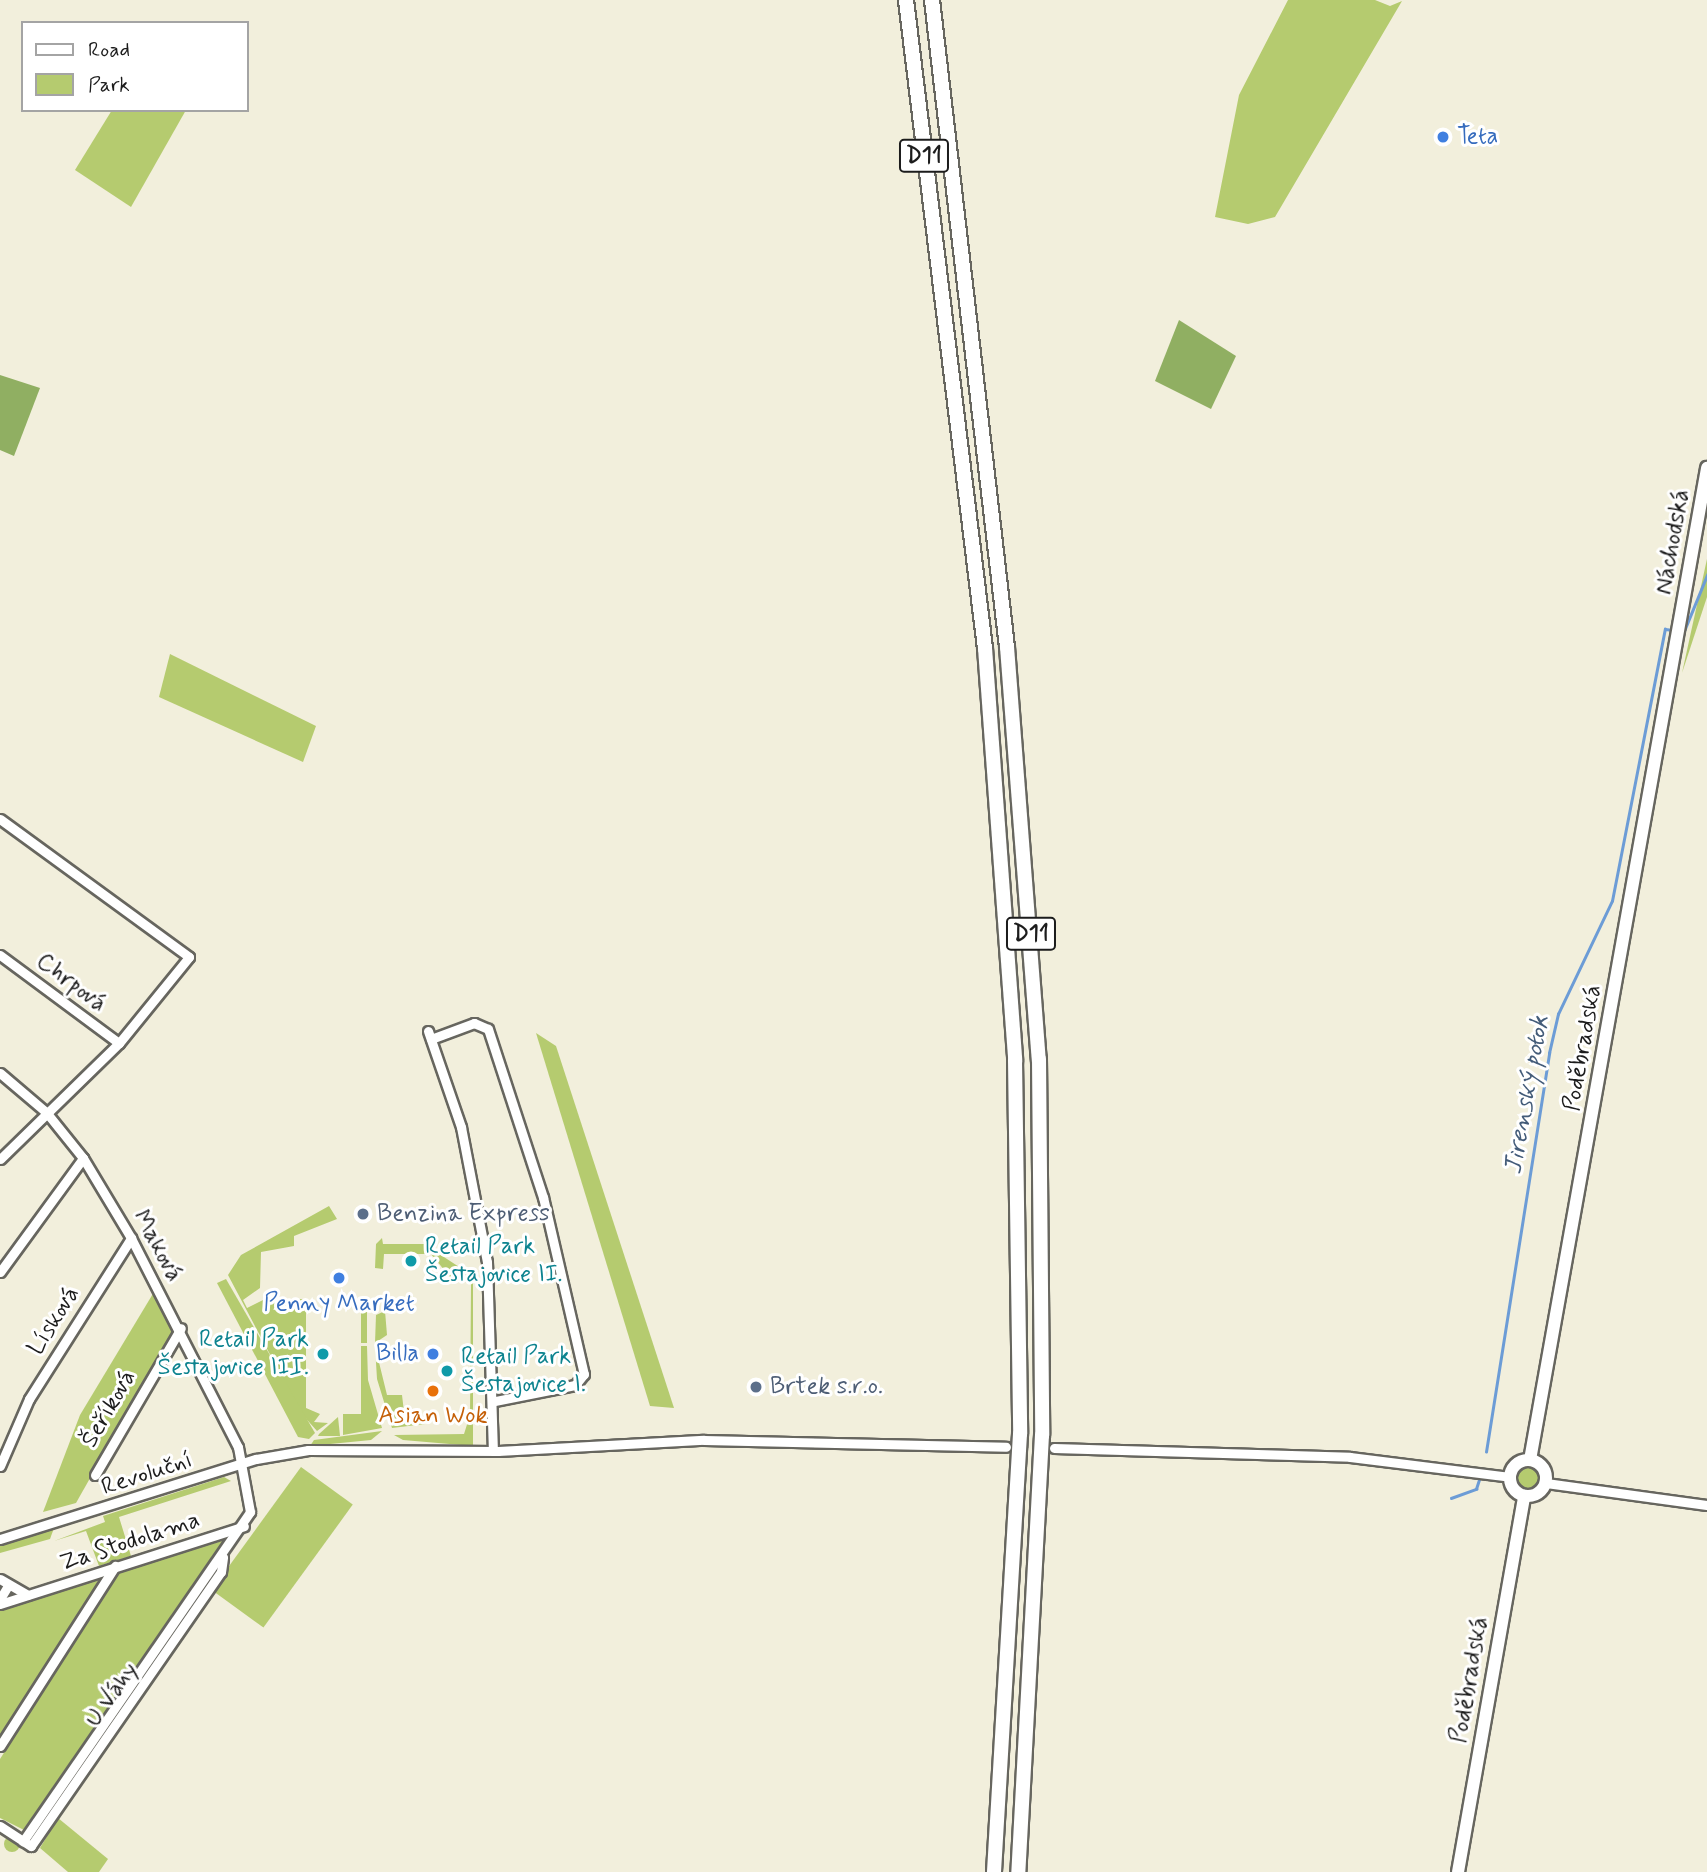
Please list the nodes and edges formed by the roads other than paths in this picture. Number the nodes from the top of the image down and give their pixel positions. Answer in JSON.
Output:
{"nodes":[{"id":1,"x":906,"y":0,"type":"edge"},
{"id":2,"x":932,"y":0,"type":"edge"},
{"id":3,"x":1707,"y":468,"type":"edge"},
{"id":4,"x":1677,"y":642,"type":"joint"},
{"id":5,"x":0,"y":819,"type":"edge"},
{"id":6,"x":0,"y":955,"type":"edge"},
{"id":7,"x":119,"y":1043,"type":"junction"},
{"id":8,"x":0,"y":1073,"type":"edge"},
{"id":9,"x":46,"y":1112,"type":"junction"},
{"id":10,"x":83,"y":1158,"type":"junction"},
{"id":11,"x":0,"y":1159,"type":"edge"},
{"id":12,"x":131,"y":1238,"type":"junction"},
{"id":13,"x":0,"y":1272,"type":"edge"},
{"id":14,"x":181,"y":1328,"type":"junction"},
{"id":15,"x":495,"y":1401,"type":"junction"},
{"id":16,"x":1006,"y":1447,"type":"tunnel mouth"},
{"id":17,"x":1054,"y":1448,"type":"tunnel mouth"},
{"id":18,"x":493,"y":1451,"type":"junction"},
{"id":19,"x":1530,"y":1460,"type":"junction"},
{"id":20,"x":240,"y":1464,"type":"junction"},
{"id":21,"x":0,"y":1466,"type":"edge"},
{"id":22,"x":95,"y":1475,"type":"dead end"},
{"id":23,"x":1510,"y":1477,"type":"junction"},
{"id":24,"x":1546,"y":1483,"type":"junction"},
{"id":25,"x":1524,"y":1496,"type":"junction"},
{"id":26,"x":1707,"y":1505,"type":"edge"},
{"id":27,"x":244,"y":1526,"type":"junction"},
{"id":28,"x":0,"y":1539,"type":"edge"},
{"id":29,"x":115,"y":1566,"type":"junction"},
{"id":30,"x":4,"y":1581,"type":"edge"},
{"id":31,"x":28,"y":1595,"type":"junction"},
{"id":32,"x":0,"y":1601,"type":"edge"},
{"id":33,"x":0,"y":1746,"type":"edge"},
{"id":34,"x":0,"y":1826,"type":"edge"},
{"id":35,"x":994,"y":1872,"type":"edge"},
{"id":36,"x":1017,"y":1872,"type":"edge"},
{"id":37,"x":1458,"y":1872,"type":"edge"}],
"edges":[{"from":1,"to":35,"type":"highway","number":"D11"},
{"from":2,"to":36,"type":"highway","number":"D11"},
{"from":3,"to":4,"type":"main road","name":"Náchodská"},
{"from":4,"to":19,"type":"main road","name":"Poděbradská"},
{"from":5,"to":7,"type":"street"},
{"from":6,"to":7,"type":"street","name":"Chrpová"},
{"from":7,"to":9,"type":"street"},
{"from":8,"to":9,"type":"street","name":"Maková"},
{"from":9,"to":10,"type":"street","name":"Maková"},
{"from":9,"to":11,"type":"street"},
{"from":10,"to":12,"type":"street","name":"Maková"},
{"from":10,"to":13,"type":"street"},
{"from":12,"to":14,"type":"street","name":"Maková"},
{"from":12,"to":21,"type":"street","name":"Lísková"},
{"from":14,"to":20,"type":"street","name":"Maková"},
{"from":14,"to":22,"type":"street","name":"Šeříková"},
{"from":15,"to":15,"type":"street"},
{"from":15,"to":18,"type":"street"},
{"from":16,"to":18,"type":"street","name":"Revoluční"},
{"from":17,"to":23,"type":"street"},
{"from":18,"to":20,"type":"street","name":"Revoluční"},
{"from":19,"to":23,"type":"main road"},
{"from":19,"to":24,"type":"main road"},
{"from":20,"to":27,"type":"street"},
{"from":20,"to":28,"type":"street","name":"Revoluční"},
{"from":23,"to":25,"type":"main road"},
{"from":24,"to":25,"type":"main road"},
{"from":24,"to":26,"type":"street"},
{"from":25,"to":37,"type":"main road","name":"Poděbradská"},
{"from":27,"to":29,"type":"street","name":"Za Stodolama"},
{"from":27,"to":34,"type":"street","name":"U Váhy"},
{"from":29,"to":31,"type":"street","name":"Za Stodolama"},
{"from":29,"to":33,"type":"street"},
{"from":30,"to":31,"type":"street","name":"Za Stodolama"},
{"from":30,"to":32,"type":"street","name":"Za Stodolama"},
{"from":31,"to":32,"type":"street","name":"Za Stodolama"}]}
